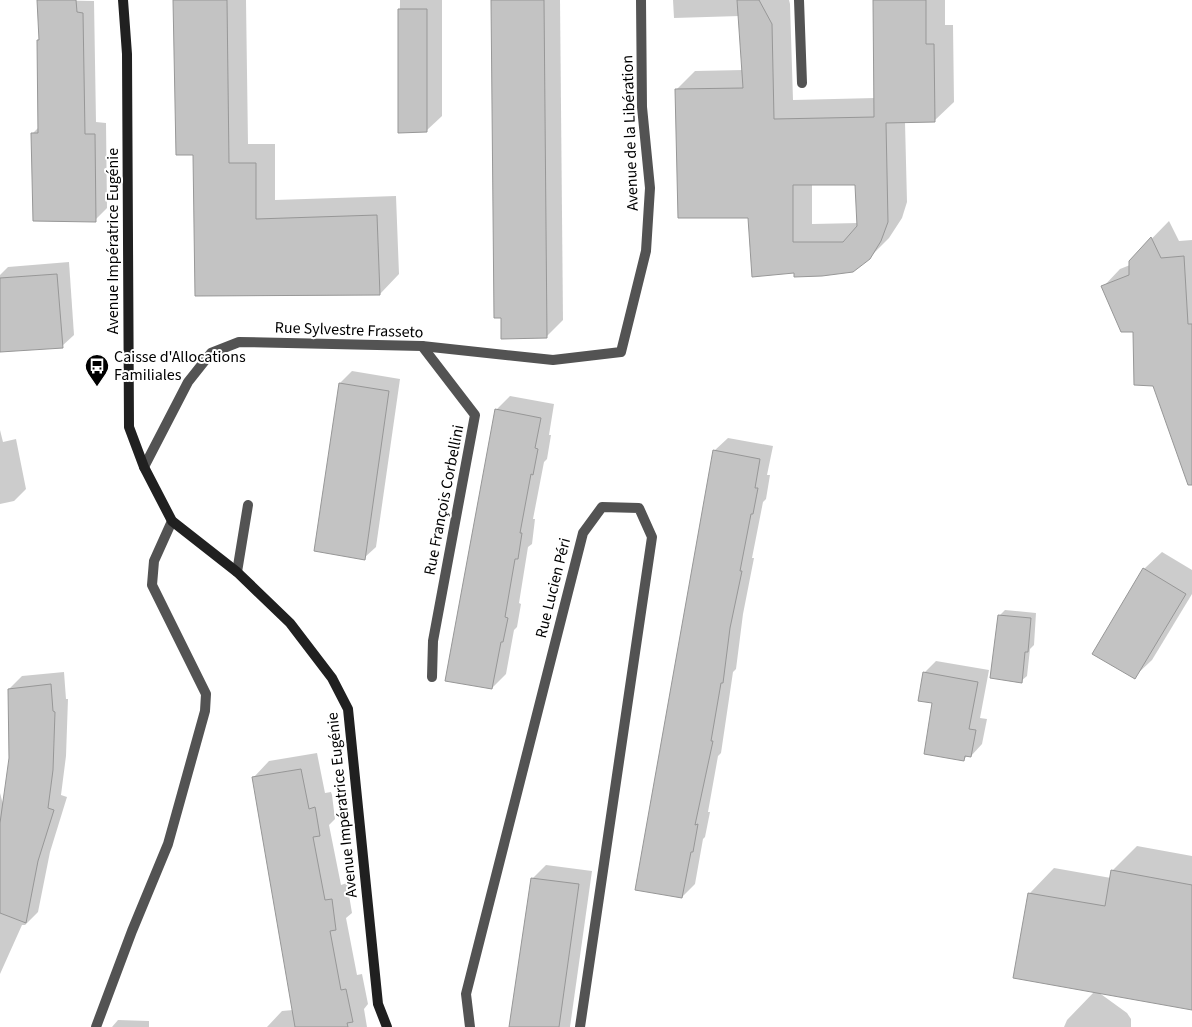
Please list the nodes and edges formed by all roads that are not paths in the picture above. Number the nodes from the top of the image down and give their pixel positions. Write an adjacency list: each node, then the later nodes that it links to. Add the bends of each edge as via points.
1 (123, 0): 7 (main road, Avenue Impératrice Eugénie, via 127,54 129,427)
2 (641, 0): 6 (street, Avenue de la Libération, via 642,107 650,188 646,251)
3 (799, 0): 4 (street)
4 (802, 83)
5 (422, 346): 6 (street, Rue Sylvestre Frasseto, via 553,360); 7 (street, Rue Sylvestre Frasseto, via 238,342 211,353 188,382); 11 (street, Rue François Corbellini, via 475,415 433,641)
6 (621, 352)
7 (144, 467): 9 (main road, Avenue Impératrice Eugénie)
8 (248, 505): 10 (street)
9 (172, 521): 10 (main road, Avenue Impératrice Eugénie); 12 (street, via 154,560 152,585 206,694 205,711 168,844)
10 (237, 572): 13 (main road, Avenue Impératrice Eugénie, via 290,623 332,678 348,709 378,1004)
11 (432, 677)
12 (96, 1027)
13 (386, 1027)
14 (470, 1027): 15 (street, Rue Lucien Péri, via 466,994 583,533 602,507 639,508 652,537)
15 (580, 1027)

